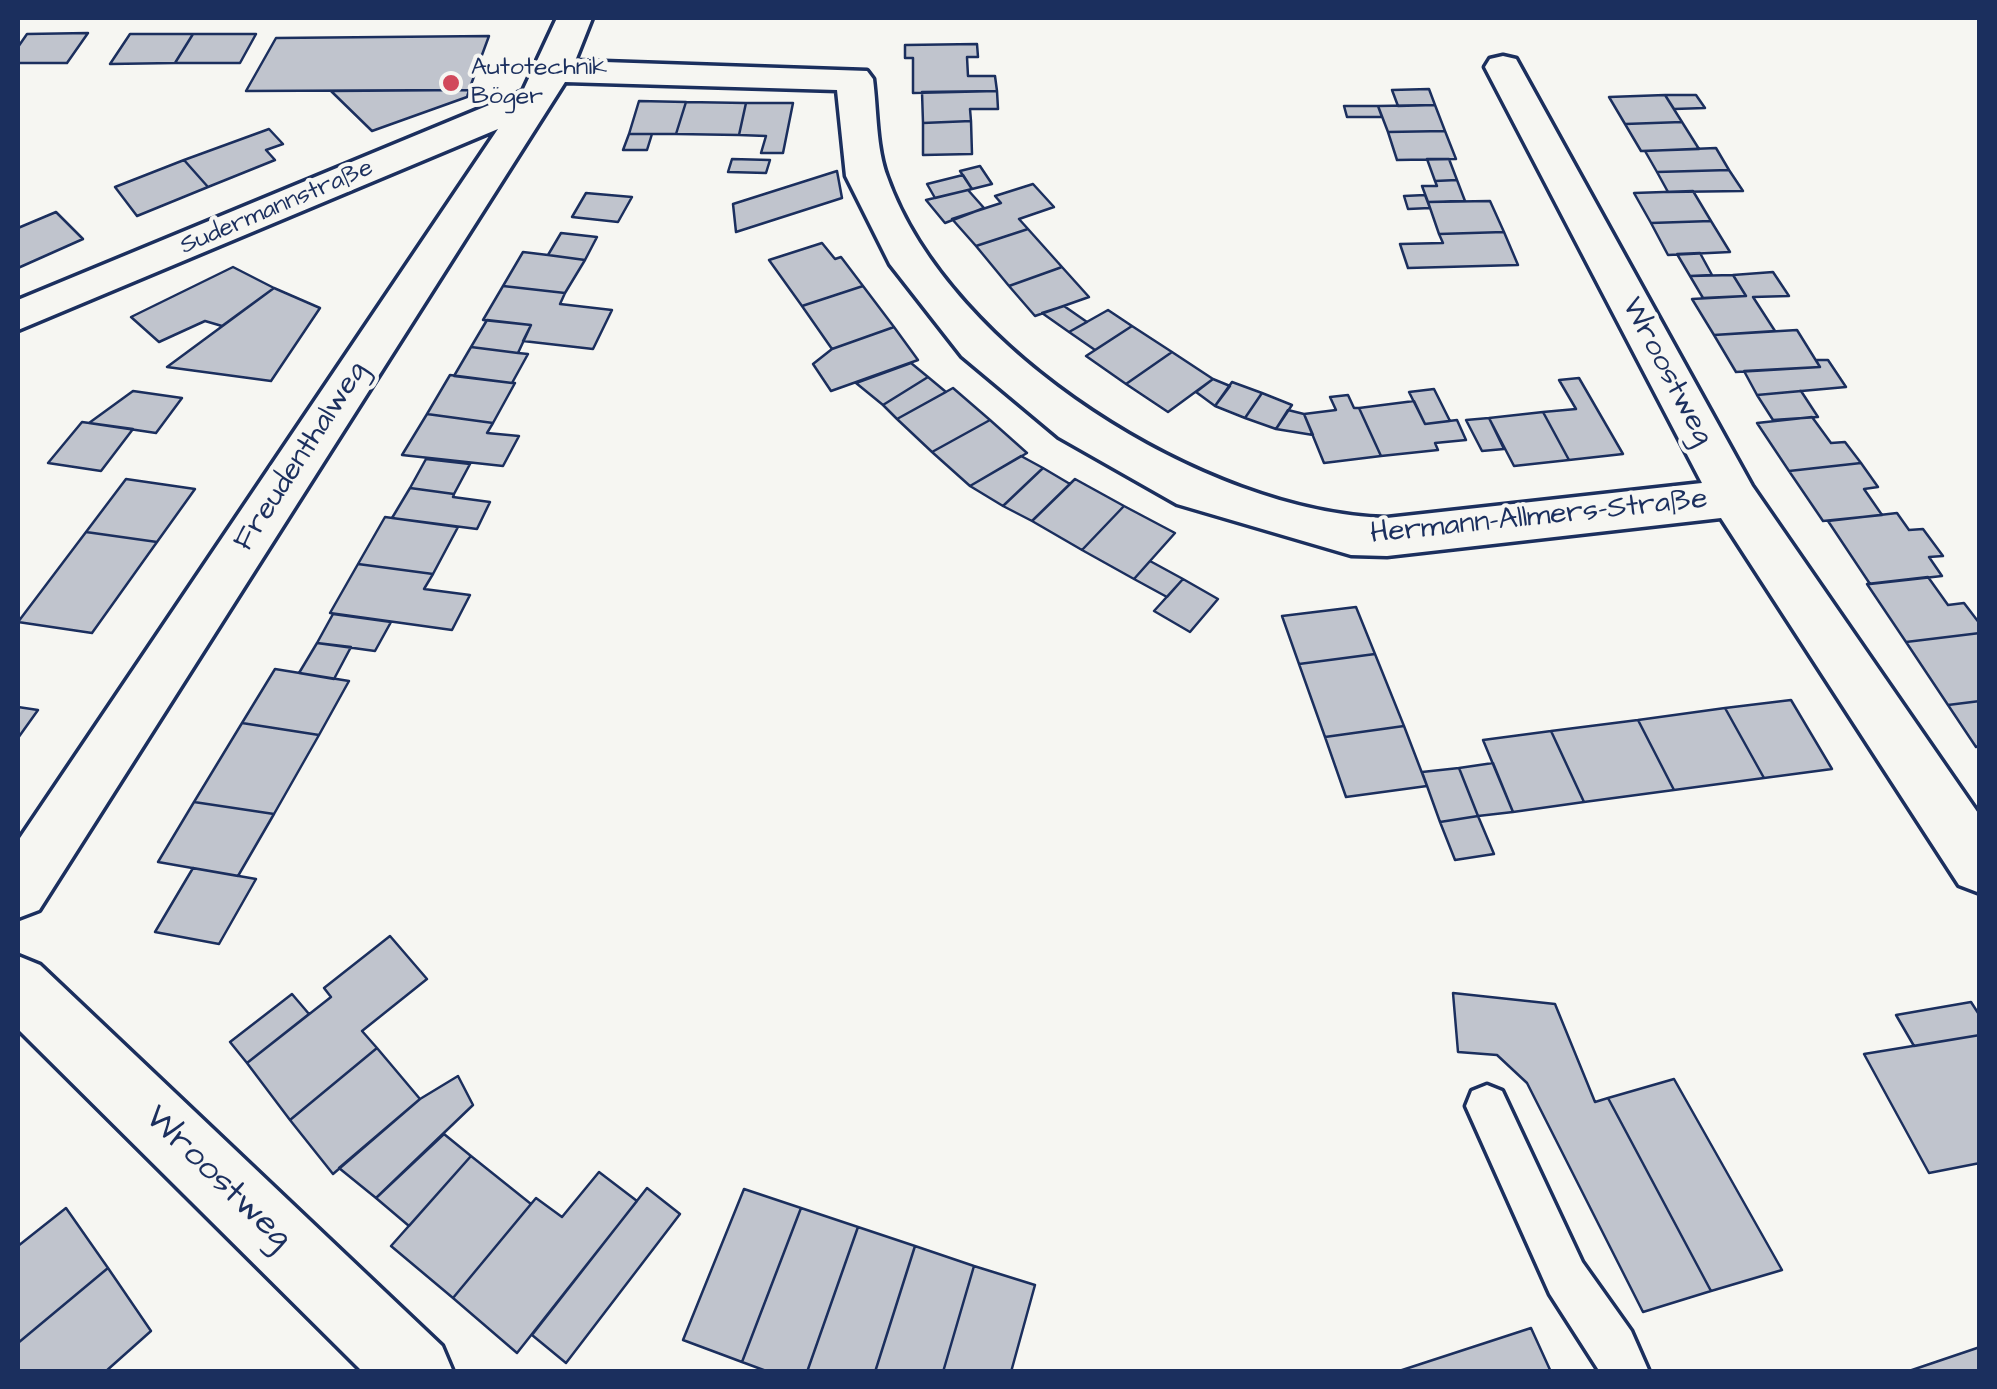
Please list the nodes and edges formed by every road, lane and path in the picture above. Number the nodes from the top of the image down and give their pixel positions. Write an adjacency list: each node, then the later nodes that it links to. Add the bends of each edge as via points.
1 (574, 18): 3 (street, Freudenthalweg)
2 (1503, 67): 5 (street, Wroostweg)
3 (545, 85): 4 (street, Sudermannstraße); 5 (street, Hermann-Allmers-Straße, via 854,79 866,176 911,264 978,345 1076,425 1194,491 1351,536 1387,537); 7 (street, Freudenthalweg)
4 (18, 316)
5 (1734, 498): 6 (street, Wroostweg)
6 (1980, 866)
7 (18, 890)
8 (18, 986): 10 (street, Wroostweg)
9 (1487, 1106): 11 (lane, via 1566,1278)
10 (416, 1372)
11 (1625, 1372)

